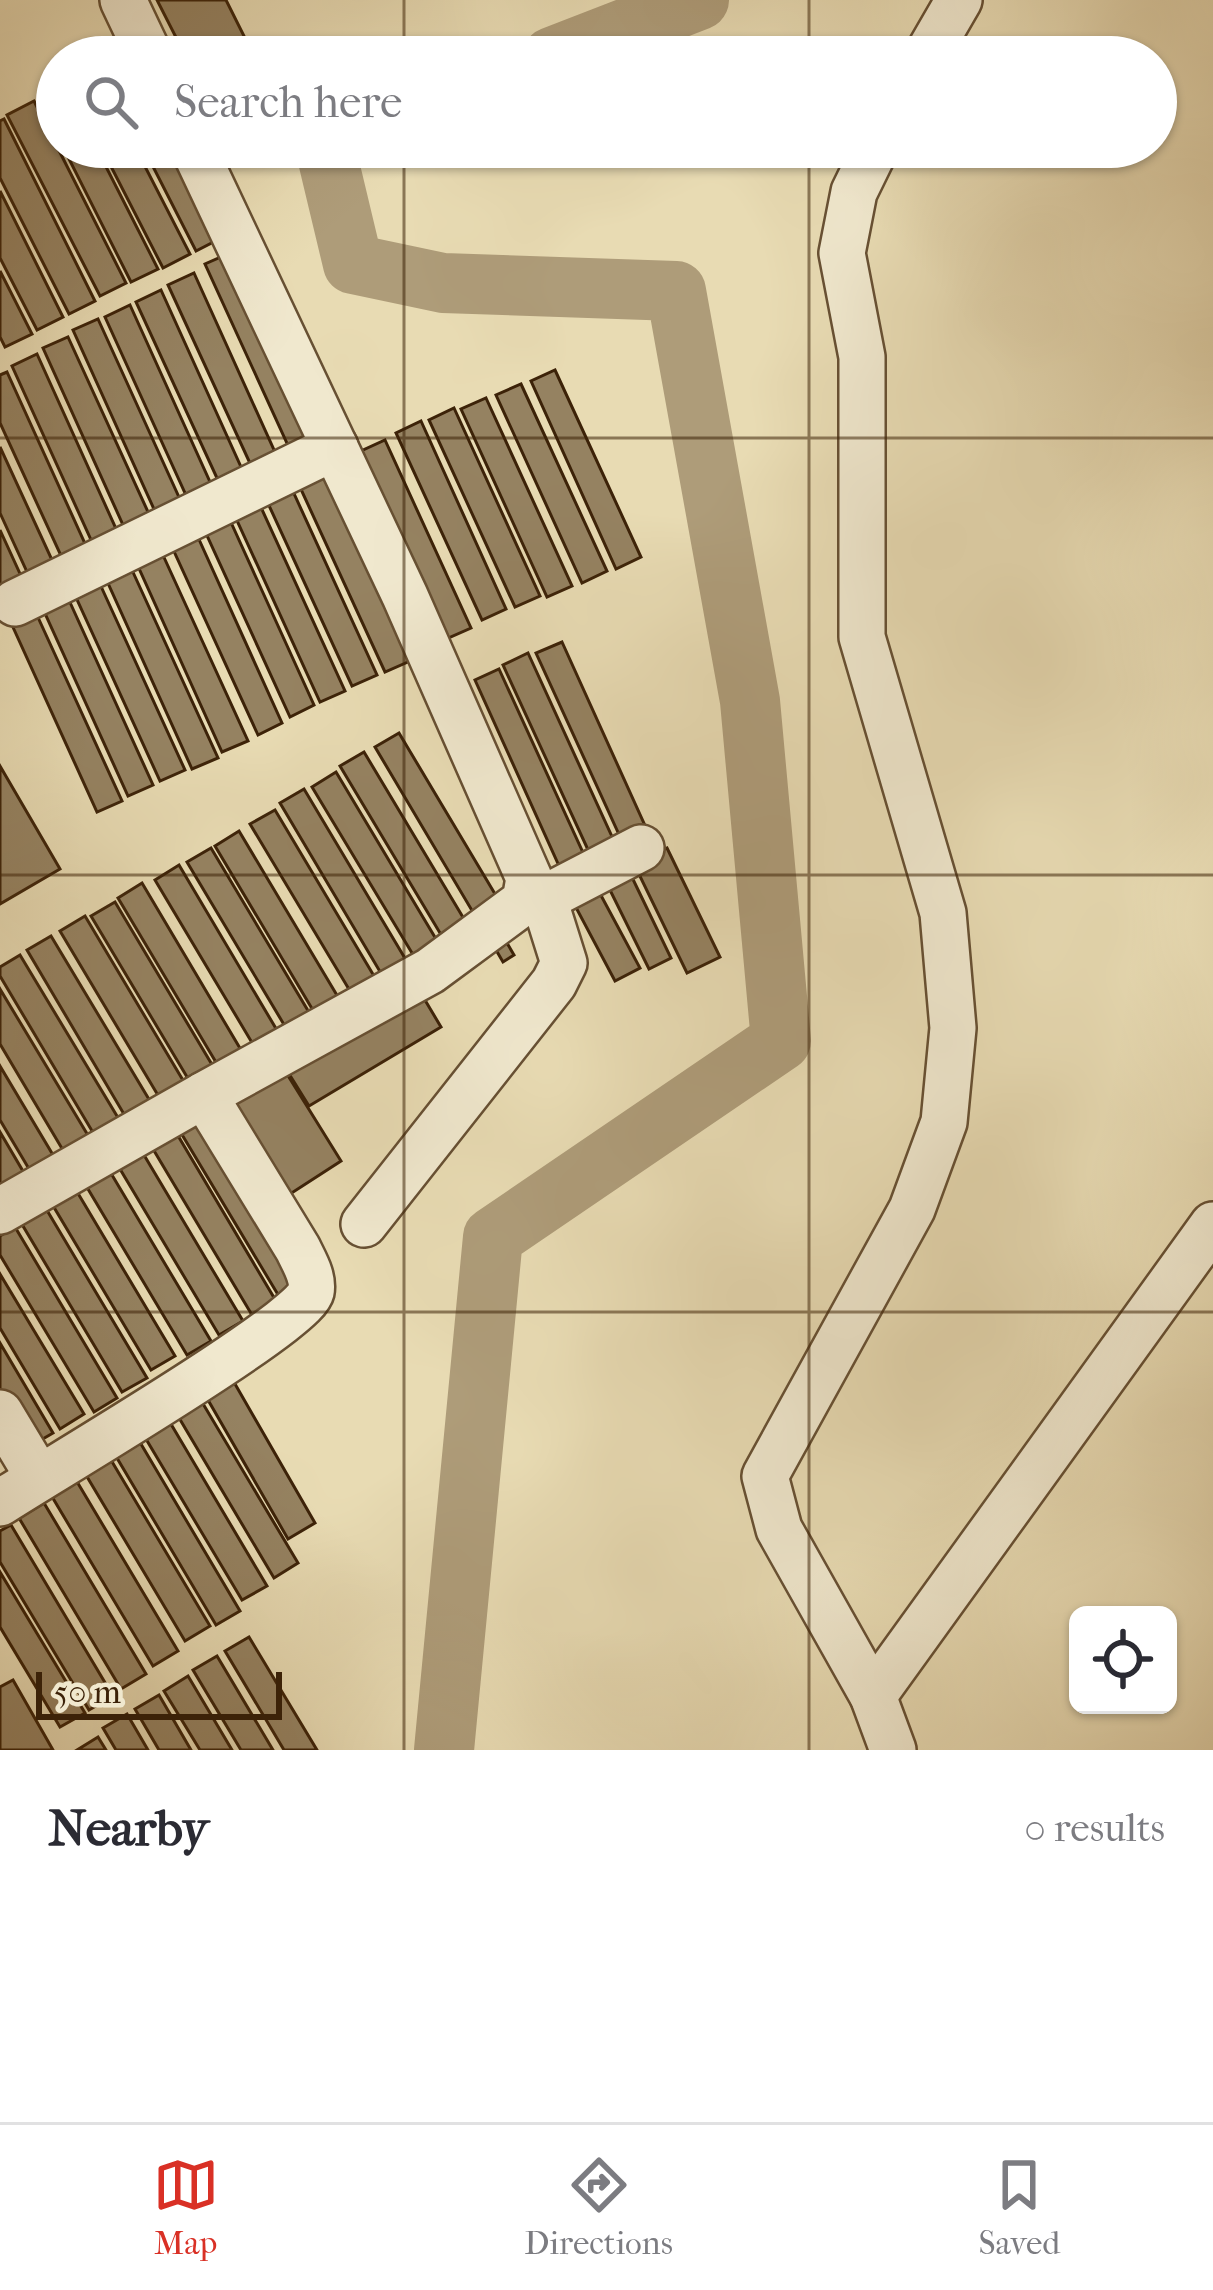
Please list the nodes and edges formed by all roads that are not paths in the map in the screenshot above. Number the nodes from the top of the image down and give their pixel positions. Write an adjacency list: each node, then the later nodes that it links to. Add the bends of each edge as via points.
1 (122, 0): 3 (street)
2 (958, 0): 4 (street)
3 (140, 36)
4 (938, 36)
5 (203, 168): 7 (street)
6 (866, 168): 18 (street, via 842,253 862,356 862,638 943,914 953,1028 944,1122 912,1209 765,1475 779,1528)
7 (334, 447): 8 (street); 10 (street)
8 (15, 603)
9 (641, 848): 10 (street)
10 (534, 896): 11 (street, via 430,970); 13 (street, via 565,963)
11 (204, 1095): 12 (street); 16 (street, via 298,1249 310,1292 303,1307 256,1343)
12 (0, 1211)
13 (364, 1224)
14 (1213, 1225): 18 (street)
15 (0, 1413): 16 (street)
16 (39, 1478): 17 (street)
17 (0, 1503)
18 (873, 1696): 19 (street)
19 (893, 1750)

